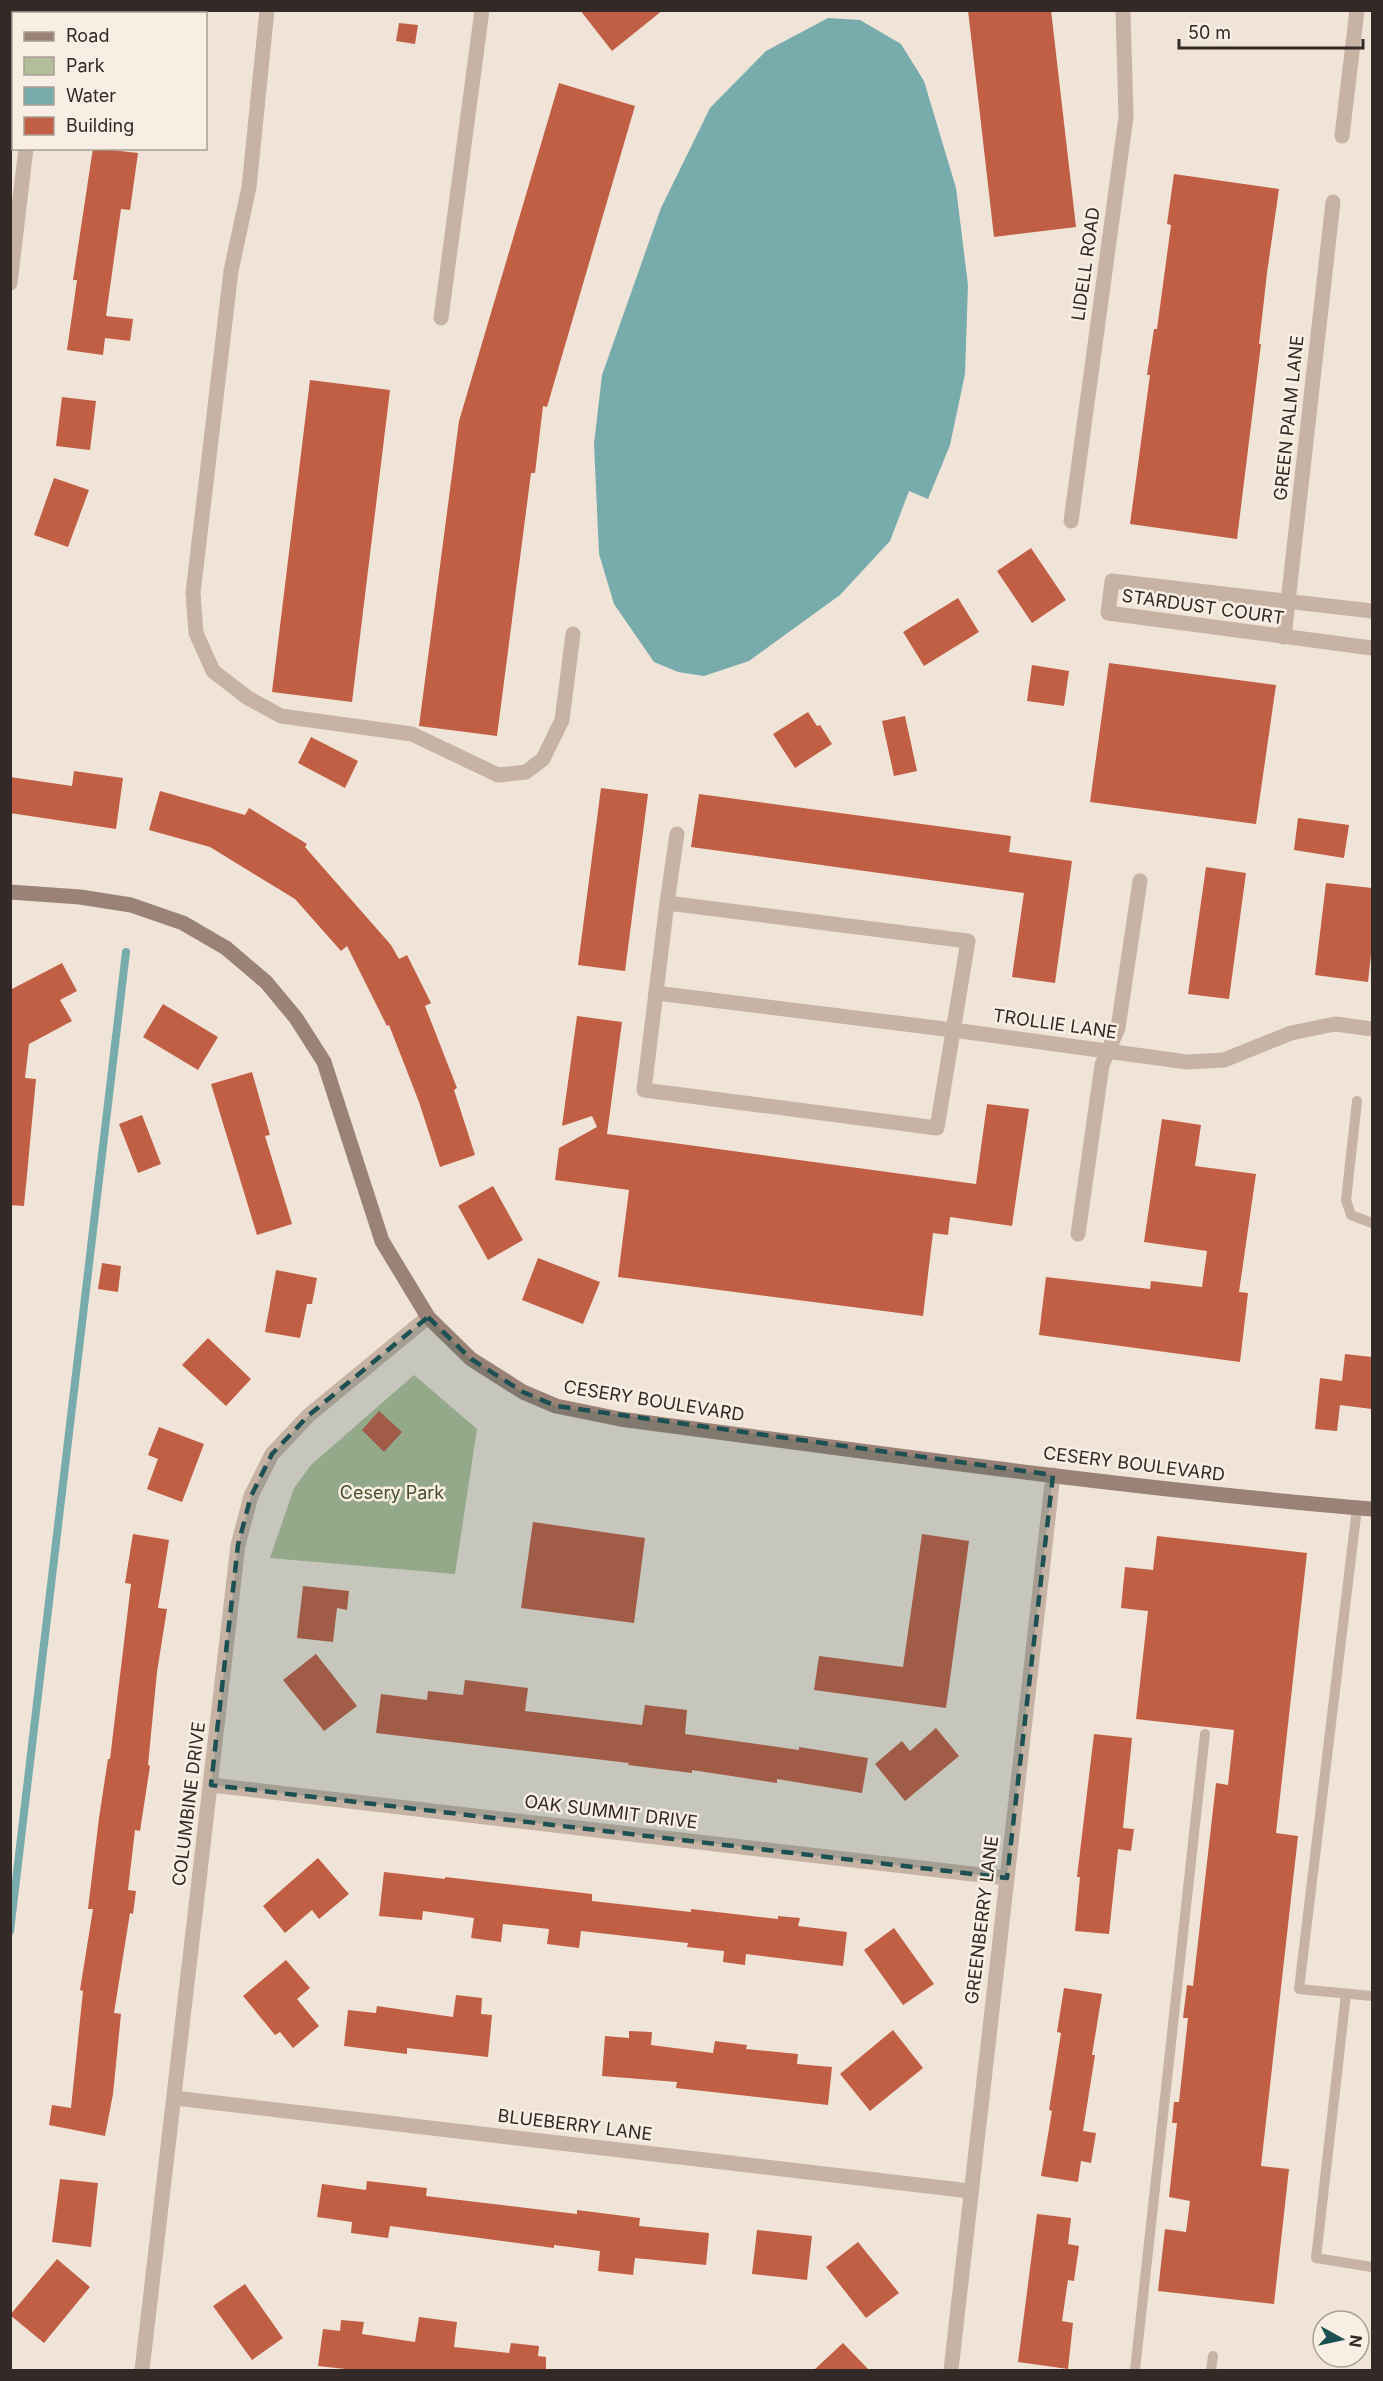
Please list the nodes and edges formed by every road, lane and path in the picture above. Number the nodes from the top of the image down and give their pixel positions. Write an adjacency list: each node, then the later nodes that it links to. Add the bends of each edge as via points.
1 (267, 10): 14 (street, via 249,187 231,271 193,593 196,633 213,671 280,716 412,734 498,775 526,772 543,759 562,720)
2 (482, 10): 10 (street)
3 (1123, 10): 11 (street, LIDELL ROAD, via 1126,117)
4 (1357, 10): 5 (street)
5 (1342, 135)
6 (25, 150): 7 (street)
7 (17, 166): 9 (street)
8 (1333, 202): 12 (street, GREEN PALM LANE)
9 (10, 282)
10 (441, 318)
11 (1071, 521)
12 (1288, 600): 13 (street, STARDUST COURT); 15 (street, GREEN PALM LANE); 15 (street, STARDUST COURT, via 1112,581 1108,613)
13 (1372, 611)
14 (573, 634)
15 (1284, 637): 16 (street, STARDUST COURT)
16 (1372, 648)
17 (677, 834): 20 (street)
18 (1140, 881): 24 (street, via 1118,1028)
19 (10, 891): 28 (main road, CESERY BOULEVARD, via 131,905 183,923 226,948 266,982 296,1018 324,1062 382,1241)
20 (668, 903): 21 (street); 23 (street, via 968,941)
21 (656, 993): 23 (street, TROLLIE LANE); 23 (street, via 644,1090 937,1128)
22 (1372, 1029): 24 (street, TROLLIE LANE, via 1335,1024 1292,1034 1224,1060 1187,1062)
23 (953, 1030): 24 (street, TROLLIE LANE)
24 (1110, 1051): 27 (street, via 1102,1065)
25 (1357, 1101): 26 (lane, via 1346,1200 1351,1215)
26 (1372, 1222)
27 (1078, 1234)
28 (428, 1317): 29 (main road, CESERY BOULEVARD, via 471,1359 523,1392 556,1406 620,1419); 33 (street, COLUMBINE DRIVE, via 309,1415 272,1454 251,1496 238,1545)
29 (1053, 1475): 30 (main road, CESERY BOULEVARD); 34 (street, GREENBERRY LANE)
30 (1357, 1508): 31 (main road, CESERY BOULEVARD); 35 (lane, via 1299,1989)
31 (1372, 1509)
32 (1205, 1734): 43 (lane)
33 (211, 1785): 34 (street, OAK SUMMIT DRIVE); 37 (street, COLUMBINE DRIVE)
34 (1007, 1878): 38 (street, GREENBERRY LANE)
35 (1346, 1994): 36 (lane); 39 (lane, via 1316,2258)
36 (1372, 1996)
37 (175, 2098): 38 (street, BLUEBERRY LANE); 41 (street, COLUMBINE DRIVE)
38 (970, 2191): 42 (street, GREENBERRY LANE)
39 (1372, 2267)
40 (1213, 2356): 44 (lane)
41 (142, 2370)
42 (951, 2370)
43 (1135, 2370)
44 (1211, 2370)

